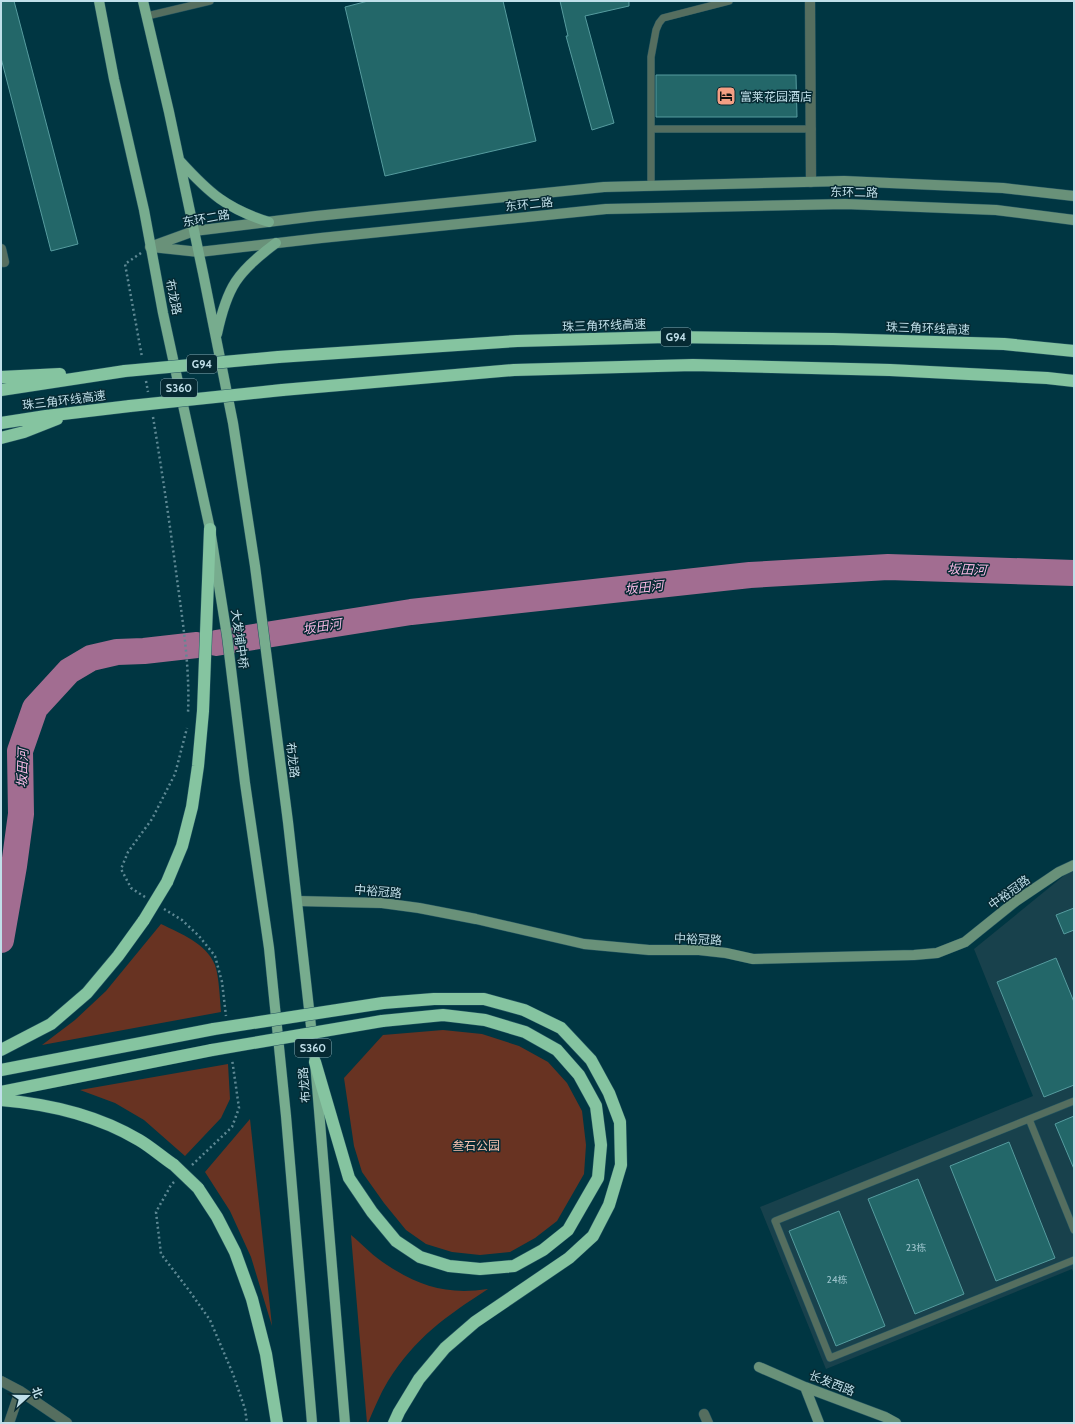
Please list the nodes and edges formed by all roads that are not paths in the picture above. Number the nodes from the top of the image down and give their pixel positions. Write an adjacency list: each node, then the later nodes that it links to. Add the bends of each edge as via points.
1 (99, 1): 17 (main road, 布龙路 / S360)
2 (143, 1): 6 (main road, S360)
3 (210, 1): 6 (lane)
4 (729, 1): 7 (lane, via 663,18 659,23 651,57)
5 (810, 1): 8 (street)
6 (147, 16): 9 (main road, S360)
7 (651, 129): 8 (lane); 11 (lane)
8 (812, 129): 10 (street)
9 (179, 160): 14 (main road, via 208,190 226,204 247,215); 15 (main road, S360)
10 (811, 182): 11 (main road, 东环二路); 12 (main road, 东环二路, via 844,181 1003,188)
11 (651, 187): 14 (main road, 东环二路, via 604,187)
12 (1074, 196)
13 (1074, 220): 16 (main road, 东环二路, via 996,210 846,204 606,209)
14 (269, 222): 15 (main road, 东环二路)
15 (194, 231): 17 (main road, 东环二路); 19 (main road, S360)
16 (276, 243): 19 (main road, 东环二路); 21 (main road, via 254,259 239,276 228,295)
17 (150, 246): 19 (main road, 东环二路); 30 (main road, 布龙路 / S360)
18 (1, 249): 20 (street)
19 (199, 252): 21 (main road, S360)
20 (4, 262)
21 (216, 338): 32 (main road, 大发埔中桥 / S360, via 233,423)
22 (1074, 351): 23 (highway, 珠三角环线高速 / G94, bridge, via 1004,344 667,337 517,341 278,357)
23 (125, 371): 24 (highway); 26 (highway, 珠三角环线高速 / G94)
24 (1, 377)
25 (1074, 381): 27 (highway, 珠三角环线高速, bridge, via 890,370 693,365 514,370 282,390)
26 (1, 390)
27 (75, 412): 28 (highway, 珠三角环线高速); 29 (highway)
28 (1, 423)
29 (1, 438)
30 (210, 529): 31 (main road, 布龙路 / S360); 36 (highway, bridge, via 203,711 192,807 182,846 166,882 144,920 87,993 51,1024)
31 (221, 599): 33 (main road, 大发埔中桥 / S360)
32 (269, 674): 35 (main road, 布龙路 / S360)
33 (233, 683): 52 (main road, 布龙路 / S360, via 269,948)
34 (1074, 865): 35 (main road, 中裕冠路, via 1016,901 964,942 937,953 914,955 753,959 699,950 620,948 584,944 419,908 382,903)
35 (297, 901): 37 (main road, 布龙路 / S360)
36 (1, 1050)
37 (315, 1062): 39 (highway, bridge, via 349,1178 396,1241 420,1257 449,1266 480,1269 514,1266 543,1250 568,1230 598,1178 601,1145 596,1106 579,1074 557,1050 525,1032 485,1020 443,1015 382,1021 212,1050); 53 (main road, 布龙路 / S360)
38 (1, 1070): 54 (highway, bridge, via 214,1029 383,1003 434,999 484,1000 524,1010 561,1028 591,1060 620,1122 621,1165 609,1205 593,1236 569,1258 475,1322 445,1348 419,1379)
39 (1, 1092)
40 (1, 1100): 51 (highway, bridge, via 70,1111 104,1123 139,1140 174,1165 198,1188 217,1216 235,1252 252,1299 266,1354)
41 (1074, 1101): 42 (lane)
42 (1029, 1119): 43 (lane); 44 (lane, via 775,1221 830,1358)
43 (1074, 1230)
44 (1074, 1260)
45 (759, 1367): 47 (main road, 长发西路)
46 (1, 1381): 48 (street)
47 (804, 1387): 55 (main road); 56 (main road, 长发西路)
48 (20, 1391): 49 (street); 50 (street)
49 (9, 1423)
50 (67, 1423)
51 (277, 1423)
52 (312, 1423)
53 (345, 1423)
54 (394, 1423)
55 (819, 1423)
56 (896, 1423)

